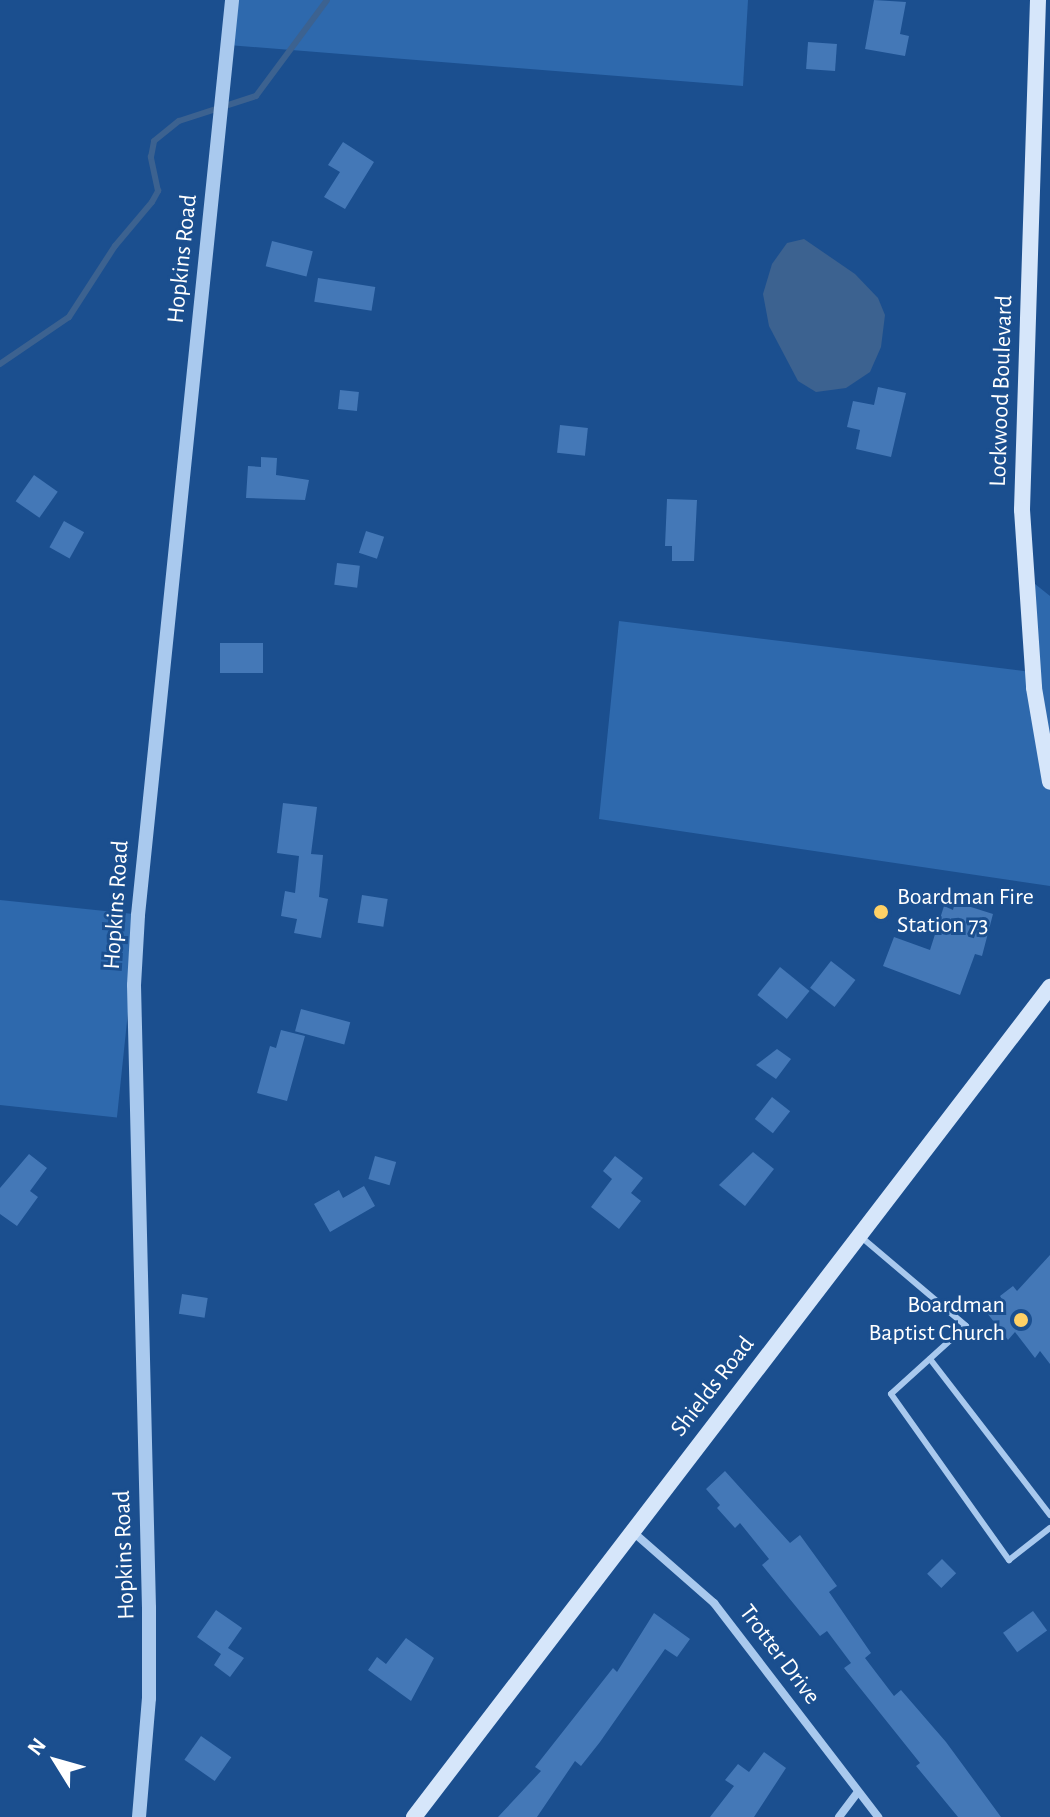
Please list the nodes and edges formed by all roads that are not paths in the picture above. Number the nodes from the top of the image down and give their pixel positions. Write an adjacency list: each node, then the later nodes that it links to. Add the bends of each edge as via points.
1 (232, 0): 11 (street, Hopkins Road, via 140,871 134,985 149,1608 149,1698)
2 (1038, 0): 3 (main road, Lockwood Boulevard, via 1022,510 1028,631)
3 (1050, 782)
4 (1050, 987): 5 (main road, Shields Road)
5 (860, 1236): 6 (lane, via 966,1326); 9 (main road, Shields Road)
6 (930, 1359): 7 (lane); 8 (lane, via 891,1394 900,1407 1009,1560)
7 (1050, 1515)
8 (1050, 1528)
9 (633, 1531): 10 (street, Trotter Drive, via 714,1603); 12 (main road, Shields Road)
10 (858, 1792): 13 (street); 14 (street, Trotter Drive)
11 (139, 1817)
12 (414, 1817)
13 (839, 1817)
14 (878, 1817)

